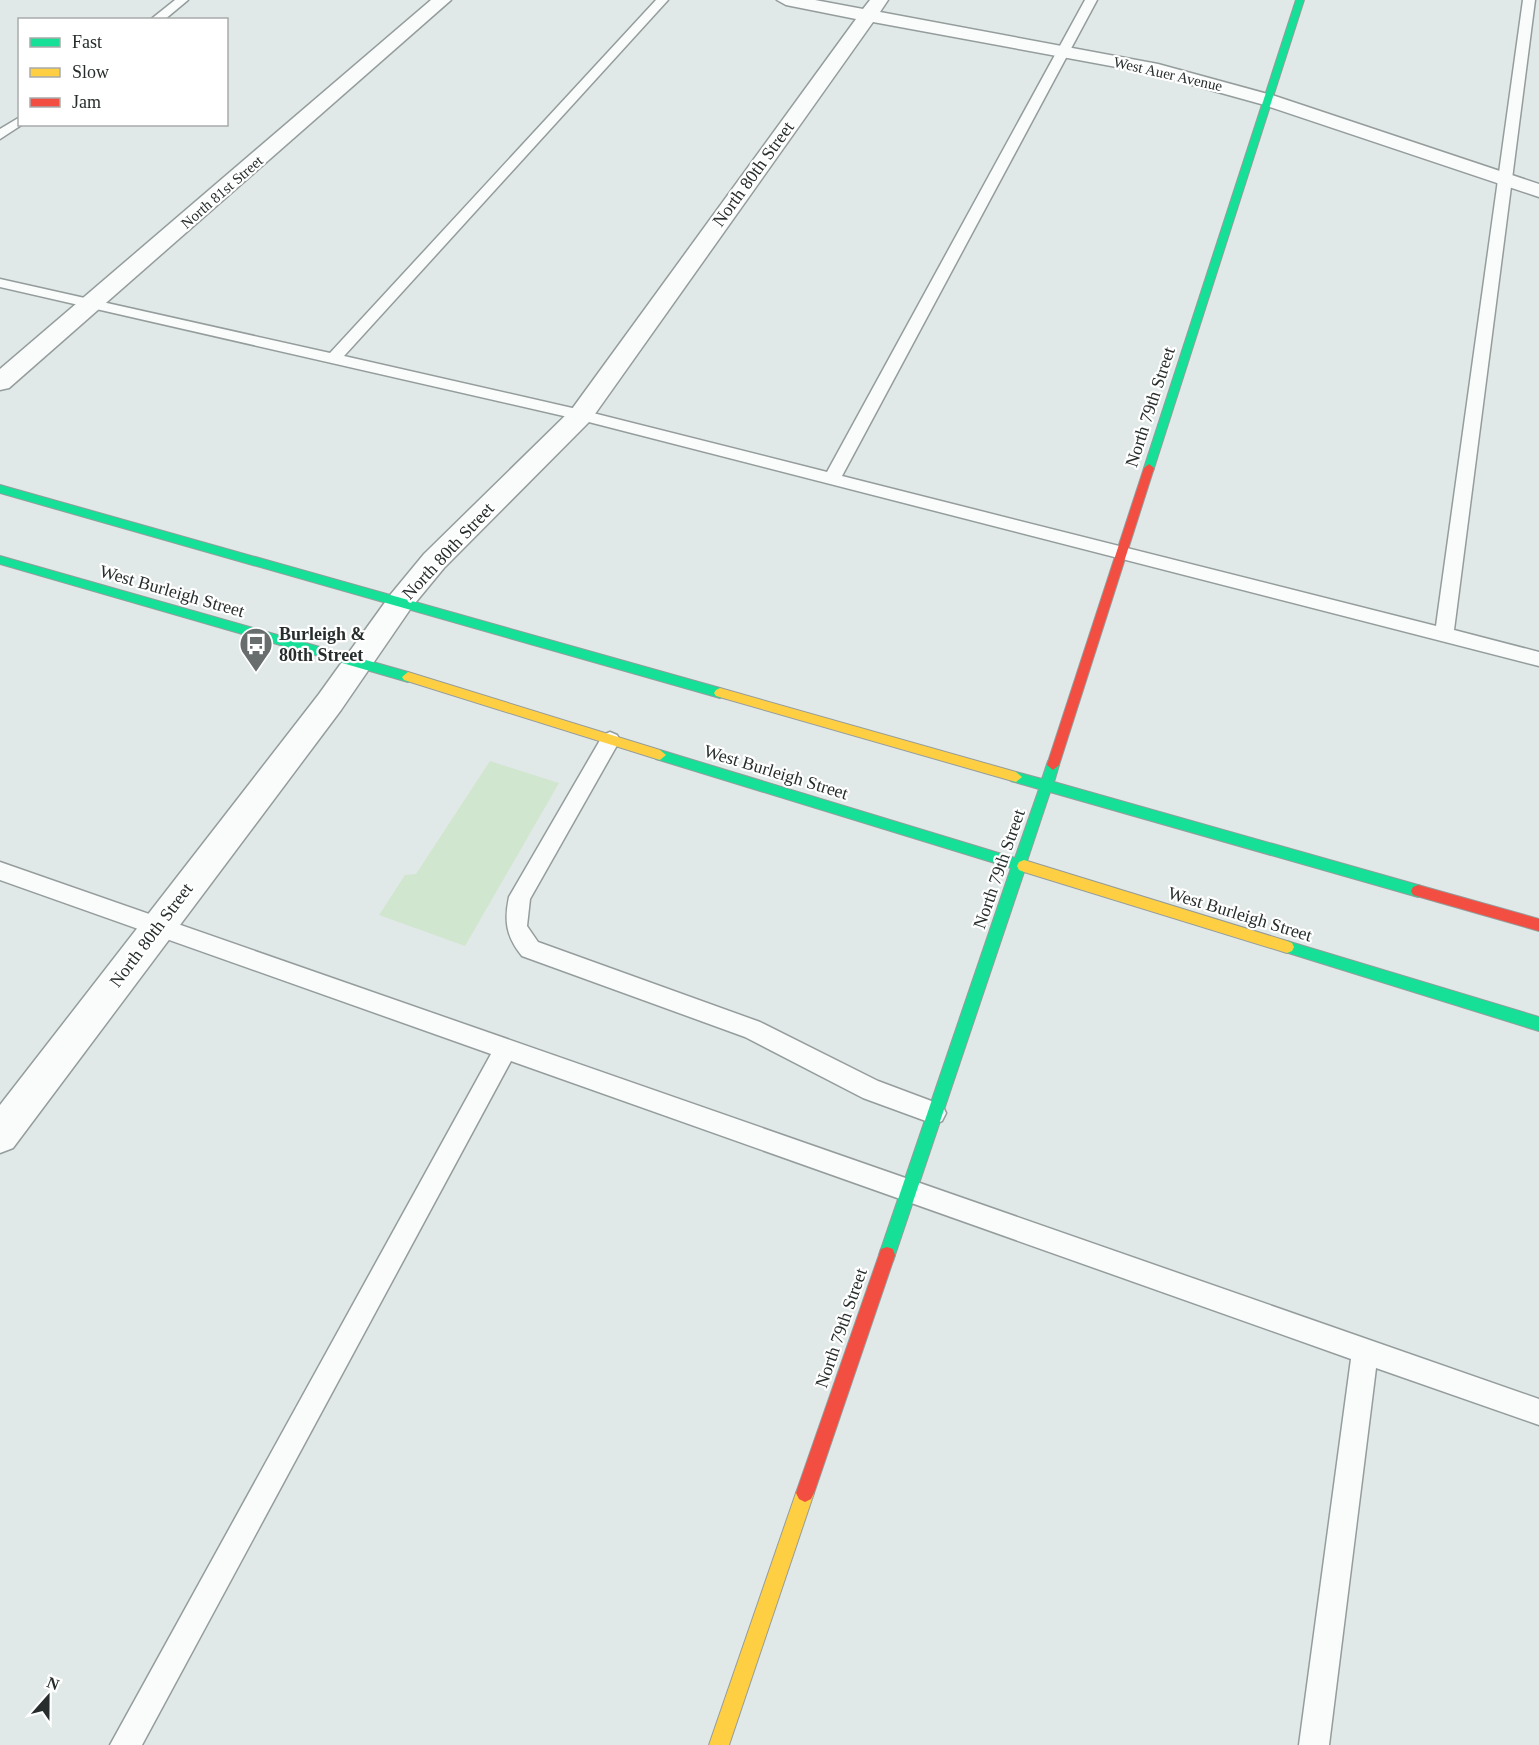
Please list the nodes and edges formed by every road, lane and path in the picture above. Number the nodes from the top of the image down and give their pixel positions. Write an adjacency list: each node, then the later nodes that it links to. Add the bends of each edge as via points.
1 (182, 0): 9 (lane)
2 (442, 0): 17 (street, North 81st Street)
3 (662, 0): 18 (lane)
4 (786, 0): 8 (street, West Auer Avenue)
5 (1091, 0): 10 (lane)
6 (1300, 0): 11 (main road, North 79th Street)
7 (1529, 0): 14 (lane)
8 (873, 7): 10 (street, West Auer Avenue); 20 (street, North 80th Street)
9 (159, 18)
10 (1063, 51): 11 (street, West Auer Avenue, via 1151,68); 21 (lane)
11 (1268, 100): 14 (street, West Auer Avenue); 23 (main road, North 79th Street)
12 (18, 122): 13 (lane)
13 (0, 135)
14 (1506, 180): 15 (street, West Auer Avenue); 26 (lane)
15 (1539, 191)
16 (0, 283): 17 (lane)
17 (92, 305): 18 (lane); 19 (street, North 81st Street)
18 (333, 359): 20 (lane)
19 (0, 382)
20 (581, 414): 21 (lane); 25 (street, North 80th Street, via 434,561)
21 (832, 479): 23 (lane)
22 (0, 489): 25 (main road)
23 (1122, 554): 26 (lane); 30 (main road, North 79th Street)
24 (0, 560): 28 (main road, West Burleigh Street)
25 (401, 601): 28 (street, North 80th Street); 30 (main road)
26 (1444, 635): 27 (lane)
27 (1539, 660)
28 (358, 663): 29 (main road, West Burleigh Street); 34 (street, North 80th Street)
29 (610, 740): 31 (main road, West Burleigh Street); 37 (lane, via 520,897 515,916 517,934 530,949 752,1029 871,1089)
30 (1046, 786): 31 (main road, North 79th Street); 33 (main road)
31 (1020, 866): 35 (main road, West Burleigh Street); 37 (main road, North 79th Street)
32 (0, 871): 34 (lane)
33 (1539, 925)
34 (157, 927): 36 (lane); 38 (street, North 80th Street)
35 (1539, 1023)
36 (506, 1048): 39 (lane); 42 (lane)
37 (934, 1113): 39 (main road, North 79th Street)
38 (0, 1134)
39 (907, 1188): 40 (lane); 43 (main road, North 79th Street)
40 (1365, 1350): 41 (lane); 44 (lane)
41 (1539, 1412)
42 (125, 1745)
43 (719, 1745)
44 (1314, 1745)

